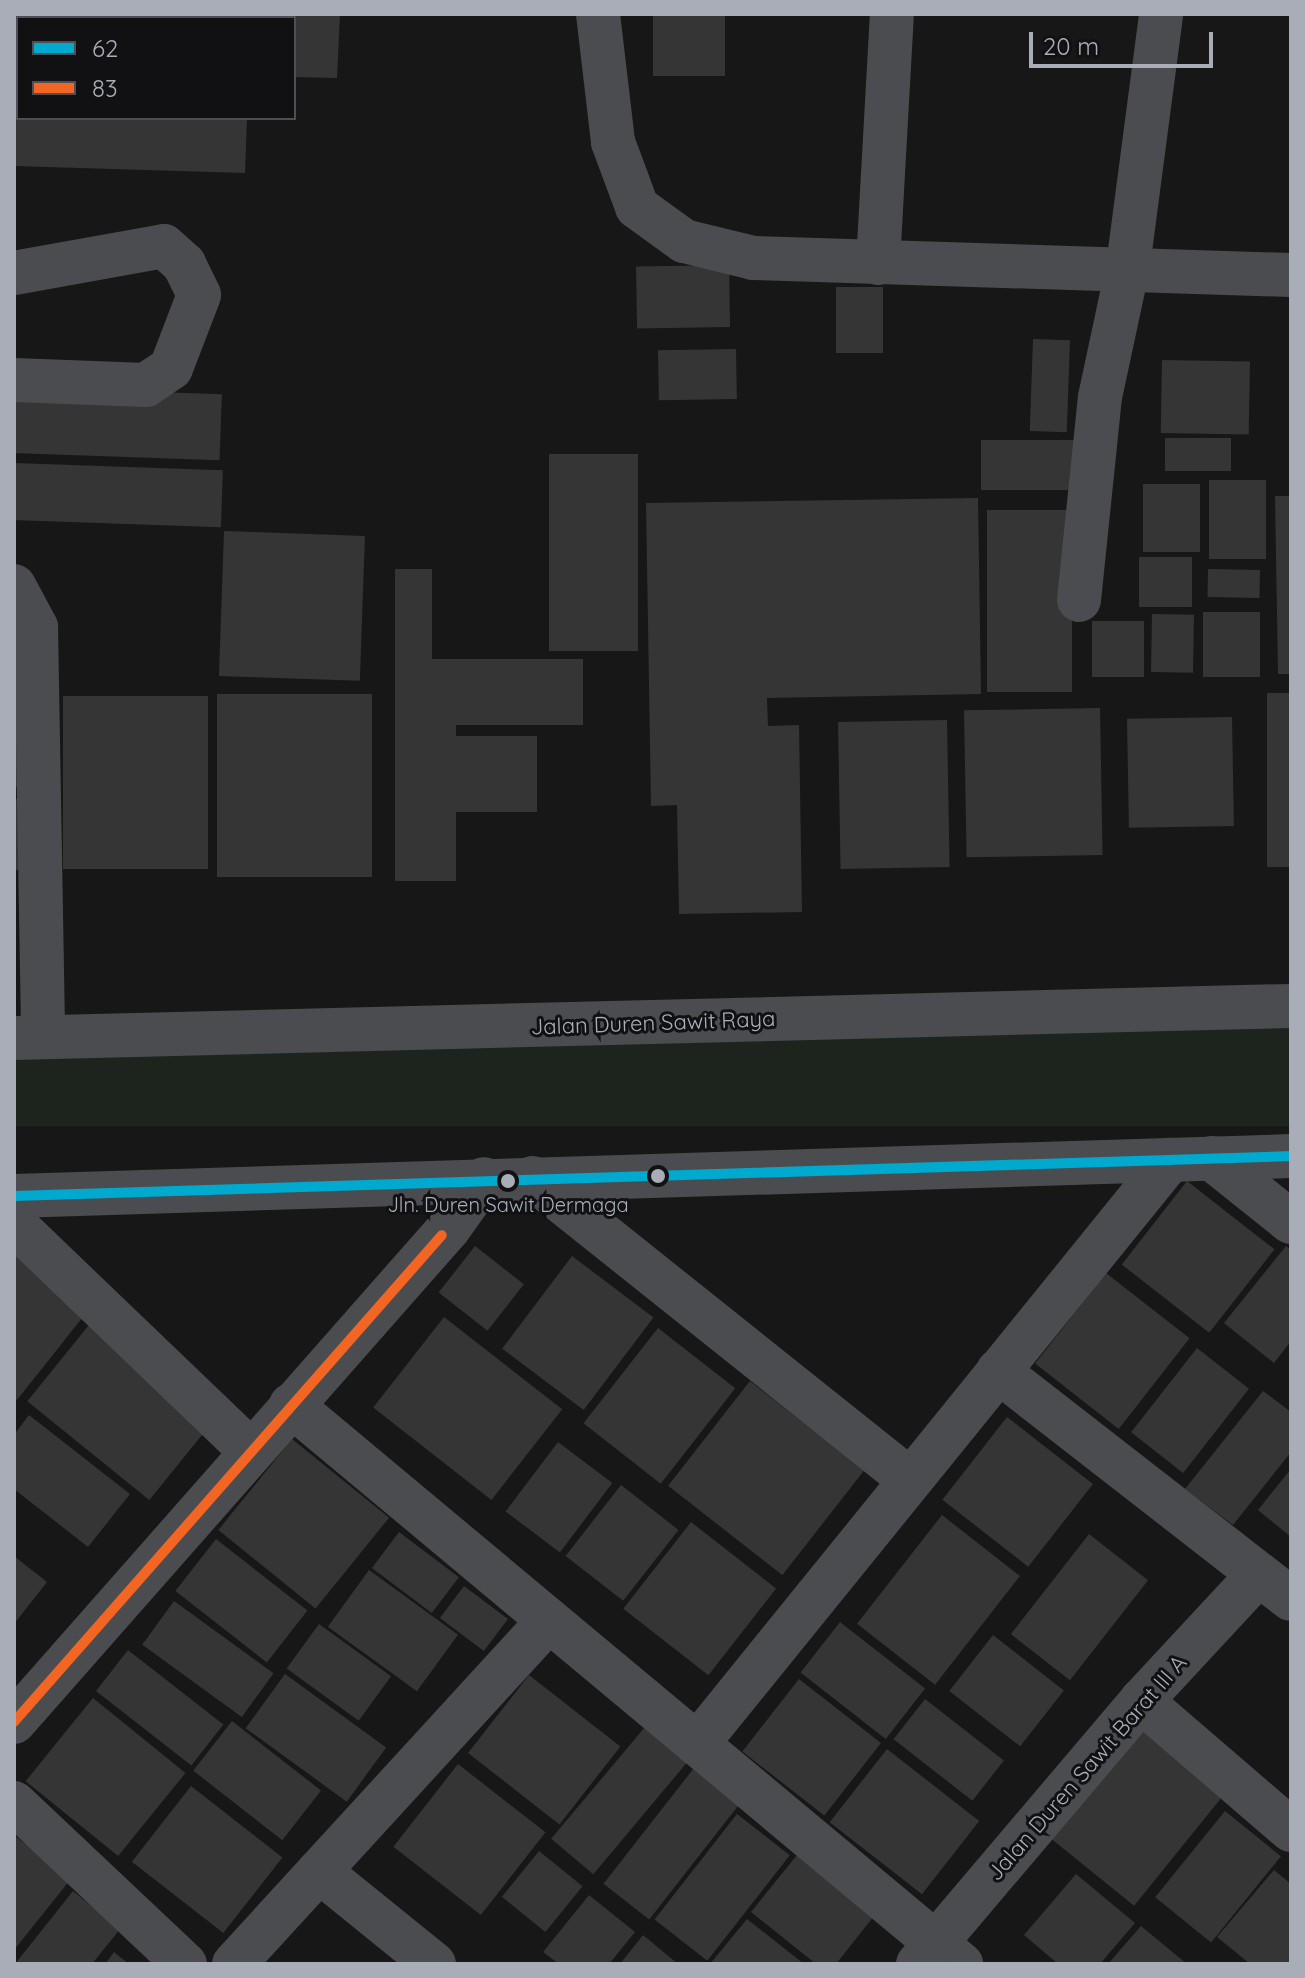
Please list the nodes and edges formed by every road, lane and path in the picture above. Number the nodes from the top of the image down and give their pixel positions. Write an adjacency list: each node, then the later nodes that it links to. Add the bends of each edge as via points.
1 (598, 14): 4 (street, via 613,142 637,207 684,241 740,254)
2 (892, 14): 4 (street)
3 (1161, 14): 5 (street)
4 (878, 263): 5 (street)
5 (1128, 266): 7 (street); 10 (street, via 1100,397)
6 (14, 273): 8 (street, via 164,246 184,264 199,295 171,368 146,385)
7 (1291, 275)
8 (14, 380)
9 (14, 586): 12 (street, via 36,627)
10 (1079, 600)
11 (1291, 1006): 12 (street, Jalan Duren Sawit Raya)
12 (28, 1037)
13 (1291, 1156): 14 (street)
14 (1190, 1159): 15 (street); 18 (street); 20 (street)
15 (532, 1178): 16 (street); 23 (street)
16 (484, 1179): 17 (street); 21 (street, via 449,1228)
17 (14, 1196)
18 (1291, 1222)
19 (14, 1224): 22 (street)
20 (998, 1371): 23 (street); 24 (street)
21 (291, 1405): 22 (street); 25 (street)
22 (251, 1451): 27 (street)
23 (910, 1480): 28 (street)
24 (1275, 1586): 26 (street, Jalan Duren Sawit Barat III A)
25 (549, 1620): 28 (street); 31 (street)
26 (1141, 1701): 30 (street); 32 (street, Jalan Duren Sawit Barat III A)
27 (14, 1722)
28 (697, 1744): 32 (street)
29 (14, 1803): 33 (street)
30 (1290, 1826)
31 (319, 1871): 34 (street); 35 (street)
32 (938, 1957)
33 (185, 1964)
34 (234, 1964)
35 (434, 1964)

